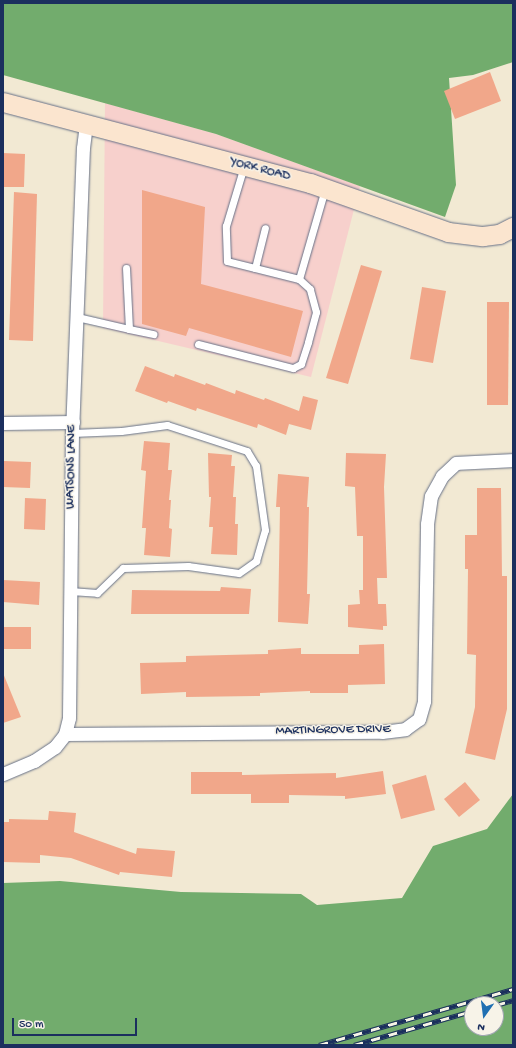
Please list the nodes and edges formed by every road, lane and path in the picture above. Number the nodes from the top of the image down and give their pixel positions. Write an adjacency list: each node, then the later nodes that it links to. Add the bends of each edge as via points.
1 (3, 102): 2 (street, YORK ROAD)
2 (86, 124): 3 (street, YORK ROAD); 10 (street, WATSONS LANE)
3 (244, 165): 4 (street, YORK ROAD); 8 (lane, via 226,226 224,255 226,262)
4 (325, 189): 5 (street, YORK ROAD, via 466,236 499,234); 9 (lane)
5 (513, 227)
6 (265, 228): 8 (lane)
7 (126, 268): 11 (lane)
8 (255, 268): 9 (lane)
9 (299, 279): 13 (lane, via 310,289 316,312 301,364 293,368)
10 (77, 317): 11 (lane); 15 (street, WATSONS LANE)
11 (129, 329): 12 (lane)
12 (153, 334)
13 (198, 344)
14 (3, 423): 15 (street)
15 (73, 428): 17 (street, WATSONS LANE); 17 (lane, via 121,431 167,424 247,451 256,466 265,530 256,561 239,573 188,566 122,568 97,593)
16 (513, 460): 18 (street, MARTINGROVE DRIVE, via 456,463 442,476 431,496 427,524 424,701 419,718 405,729 382,732)
17 (70, 590): 18 (street, WATSONS LANE, via 69,718)
18 (65, 734): 19 (street, WATSONS LANE, via 55,747 34,761)
19 (3, 774)

